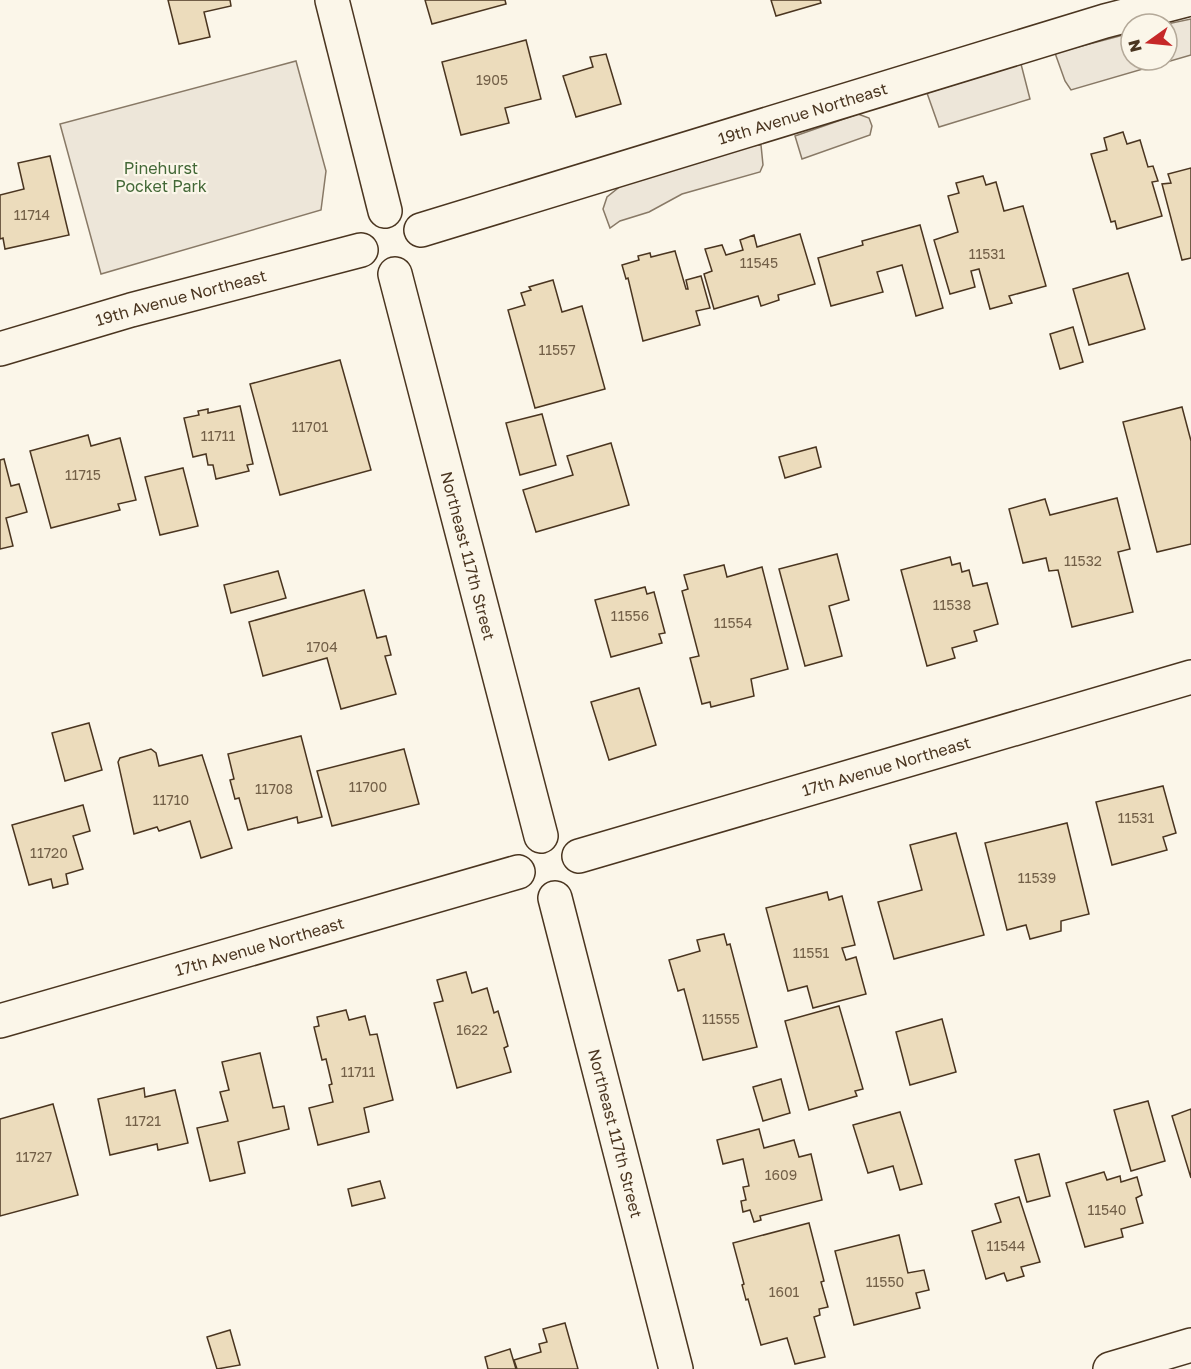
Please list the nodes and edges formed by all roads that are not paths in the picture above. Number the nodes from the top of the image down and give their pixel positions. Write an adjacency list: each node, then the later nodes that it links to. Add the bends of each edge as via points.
1 (332, 0): 3 (street)
2 (1186, 0): 4 (street, 19th Avenue Northeast)
3 (386, 211): 4 (street, via 404,212); 5 (street, via 372,216 365,224 360,234)
4 (421, 230): 6 (street, via 419,258 405,271)
5 (361, 250): 6 (street, via 376,270); 7 (street, 19th Avenue Northeast)
6 (395, 274): 9 (street, Northeast 117th Street)
7 (0, 349)
8 (1191, 677): 10 (street, 17th Avenue Northeast)
9 (541, 836): 10 (street, via 566,840); 11 (street, via 521,852)
10 (579, 856): 12 (street, via 580,876 576,885)
11 (518, 872): 12 (street, via 527,891); 13 (street, 17th Avenue Northeast)
12 (555, 898): 15 (street, Northeast 117th Street)
13 (0, 1021)
14 (1191, 1345): 16 (street)
15 (676, 1369)
16 (1110, 1369)

